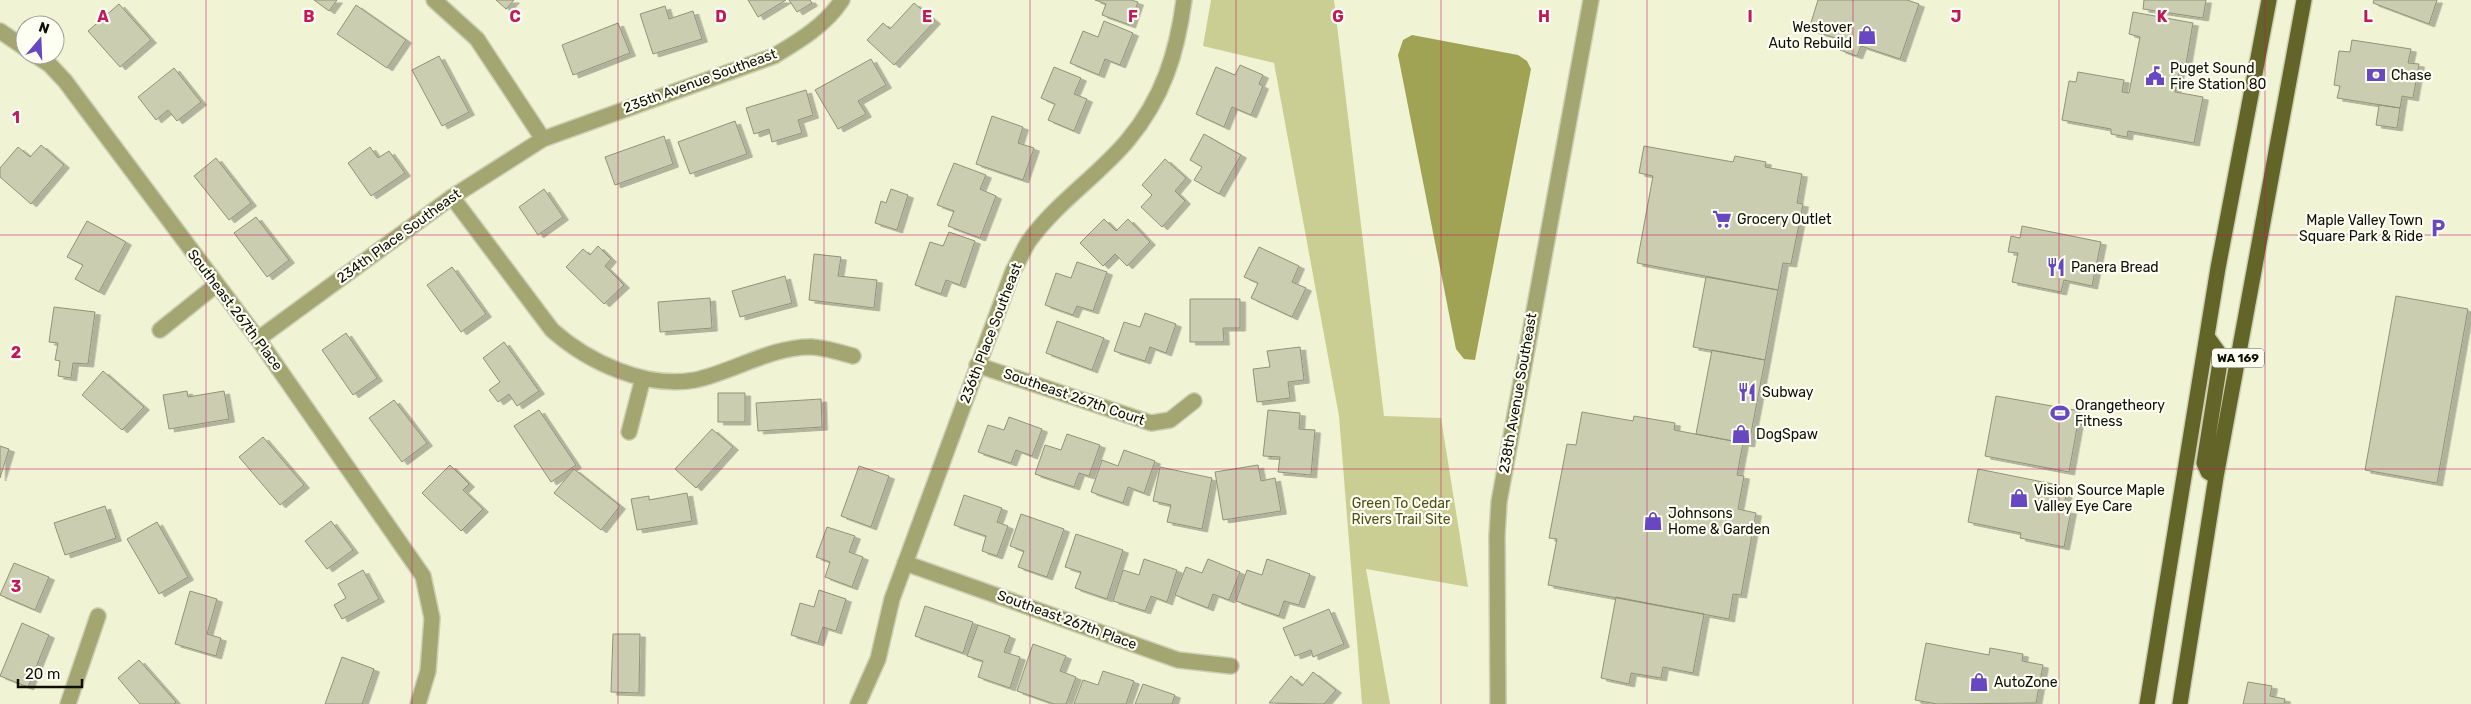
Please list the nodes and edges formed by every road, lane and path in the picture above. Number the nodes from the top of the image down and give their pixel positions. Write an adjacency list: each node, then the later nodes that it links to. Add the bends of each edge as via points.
1 (434, 0): 10 (street, via 477,39)
2 (842, 0): 10 (street, 235th Avenue Southeast, via 834,12 806,37 774,56)
3 (1184, 0): 17 (street, 236th Place Southeast, via 1172,63 1146,115 1127,141 1046,220 1028,242)
4 (1592, 0): 28 (street, 238th Avenue Southeast, via 1499,502)
5 (2269, 0): 14 (main road, WA 169, via 2218,268)
6 (2304, 0): 21 (main road, WA 169)
7 (0, 31): 8 (street)
8 (15, 41)
9 (50, 65): 12 (street, Southeast 267th Place)
10 (543, 138): 11 (street, 234th Place Southeast)
11 (452, 197): 15 (street, 234th Place Southeast); 18 (street, via 552,330 588,355)
12 (216, 285): 13 (street); 15 (street, Southeast 267th Place)
13 (160, 330)
14 (2208, 338): 21 (main road, via 2221,356 2204,463 2208,472); 29 (main road, WA 169)
15 (258, 339): 26 (street, Southeast 267th Place, via 424,576 432,618 428,672)
16 (853, 356): 18 (street, via 824,348 792,348 696,379 680,382)
17 (977, 365): 19 (street, Southeast 267th Court, via 1151,423 1170,420); 22 (street, 236th Place Southeast)
18 (643, 378): 20 (street)
19 (1194, 400)
20 (629, 432)
21 (2216, 477): 30 (main road, WA 169)
22 (905, 563): 24 (street, Southeast 267th Place, via 1178,660); 27 (street, 236th Place Southeast, via 892,599 878,658)
23 (98, 616): 25 (street)
24 (1231, 666)
25 (68, 704)
26 (418, 704)
27 (858, 704)
28 (1498, 704)
29 (2147, 704)
30 (2180, 704)

